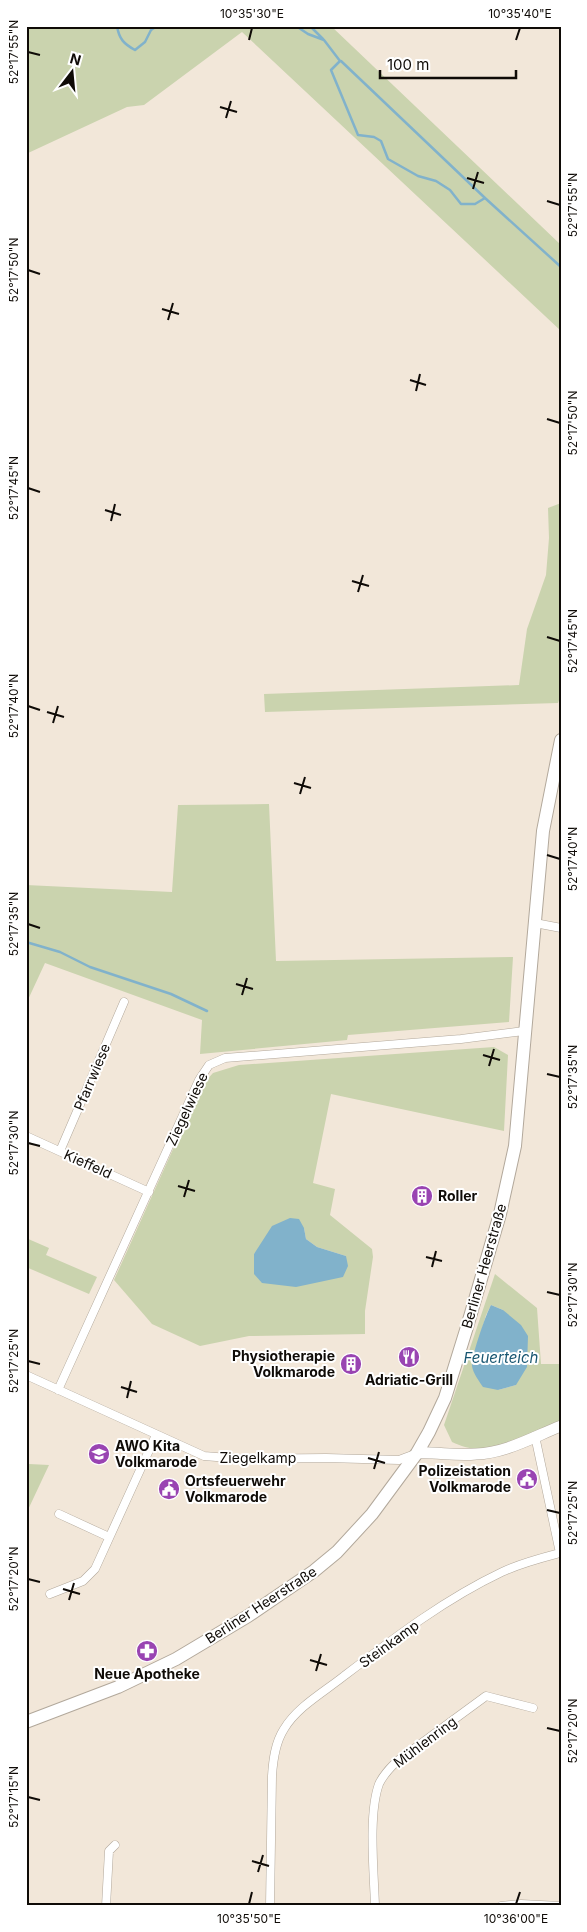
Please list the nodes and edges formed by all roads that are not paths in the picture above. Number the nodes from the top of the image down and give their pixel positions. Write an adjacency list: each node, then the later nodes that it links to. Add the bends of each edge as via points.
1 (561, 740): 2 (main road, Berliner Heerstraße, via 543,831)
2 (534, 923): 3 (street); 5 (main road, Berliner Heerstraße)
3 (561, 928)
4 (124, 1002): 7 (street, Pfarrwiese)
5 (524, 1031): 8 (street, Ziegelwiese, via 215,1061 199,1080); 14 (main road, Berliner Heerstraße, via 515,1146 505,1195 445,1398)
6 (26, 1136): 7 (street, Kieffeld)
7 (60, 1152): 8 (street, Kieffeld)
8 (149, 1192): 10 (street, Ziegelwiese)
9 (26, 1375): 10 (street, Ziegelkamp)
10 (58, 1390): 12 (street, Ziegelkamp)
11 (561, 1426): 13 (street)
12 (156, 1435): 14 (street, Ziegelkamp, via 215,1458 398,1460); 16 (street)
13 (535, 1436): 14 (street, via 497,1452); 22 (street, Steinkamp, via 560,1553 504,1571 474,1586 384,1646 303,1707 290,1721 277,1743 273,1758)
14 (417, 1454): 19 (main road, Berliner Heerstraße, via 356,1534 308,1575 176,1659 118,1687)
15 (59, 1514): 16 (street)
16 (109, 1538): 17 (street, via 95,1569 86,1579)
17 (50, 1594)
18 (533, 1708): 23 (street, Mühlenring, via 486,1696 386,1772 380,1782 374,1811)
19 (26, 1722)
20 (115, 1845): 21 (street, via 109,1851)
21 (106, 1906)
22 (270, 1906)
23 (375, 1906)
24 (501, 1906): 25 (street)
25 (560, 1906)

